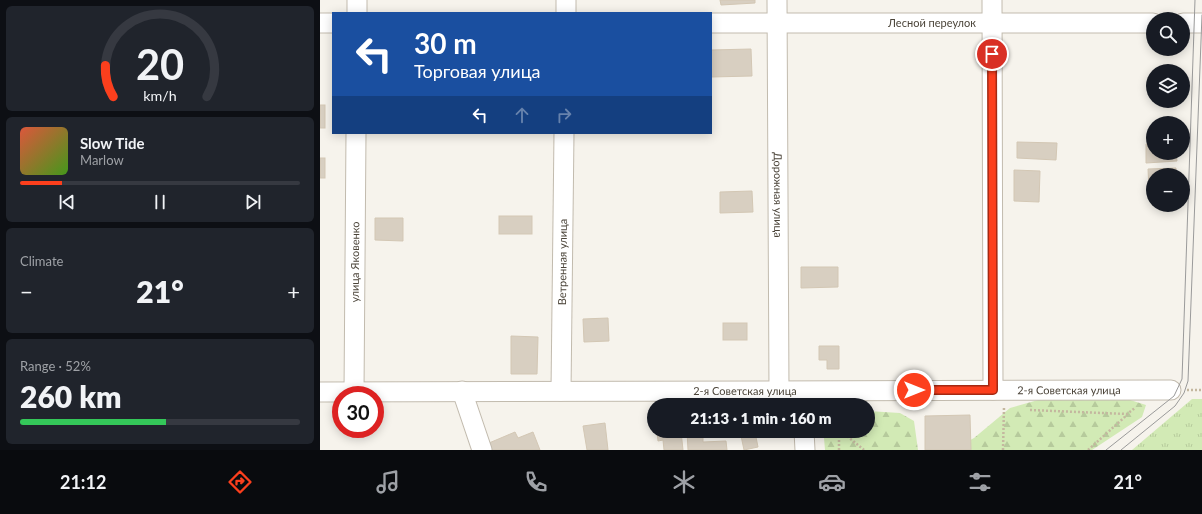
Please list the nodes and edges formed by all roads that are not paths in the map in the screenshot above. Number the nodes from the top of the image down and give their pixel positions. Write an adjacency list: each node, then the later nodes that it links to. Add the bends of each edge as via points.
1 (357, 0): 5 (street)
2 (566, 0): 6 (street)
3 (777, 0): 11 (street, Дорожная улица)
4 (992, 0): 7 (street)
5 (356, 12)
6 (566, 12)
7 (992, 22): 11 (street, Лесной переулок); 12 (street, Лесной переулок); 18 (street)
8 (320, 23): 9 (street)
9 (332, 23)
10 (712, 23): 11 (street, Лесной переулок)
11 (777, 23): 22 (street, Дорожная улица)
12 (1146, 23)
13 (1190, 23): 14 (street)
14 (1202, 23)
15 (356, 134): 17 (street, улица Яковенко)
16 (564, 134): 21 (street, Ветренная улица)
17 (354, 386)
18 (998, 390): 19 (street, 2-я Советская улица); 26 (street, 2-я Советская улица)
19 (1171, 390)
20 (462, 391): 21 (street, 2-я Советская улица); 25 (street, 2-я Советская улица); 28 (street)
21 (561, 391): 22 (street, 2-я Советская улица)
22 (779, 391): 26 (street, 2-я Советская улица)
23 (320, 392): 24 (street, 2-я Советская улица)
24 (332, 392)
25 (384, 392)
26 (804, 398)
27 (804, 438): 29 (street)
28 (482, 450)
29 (805, 450)

